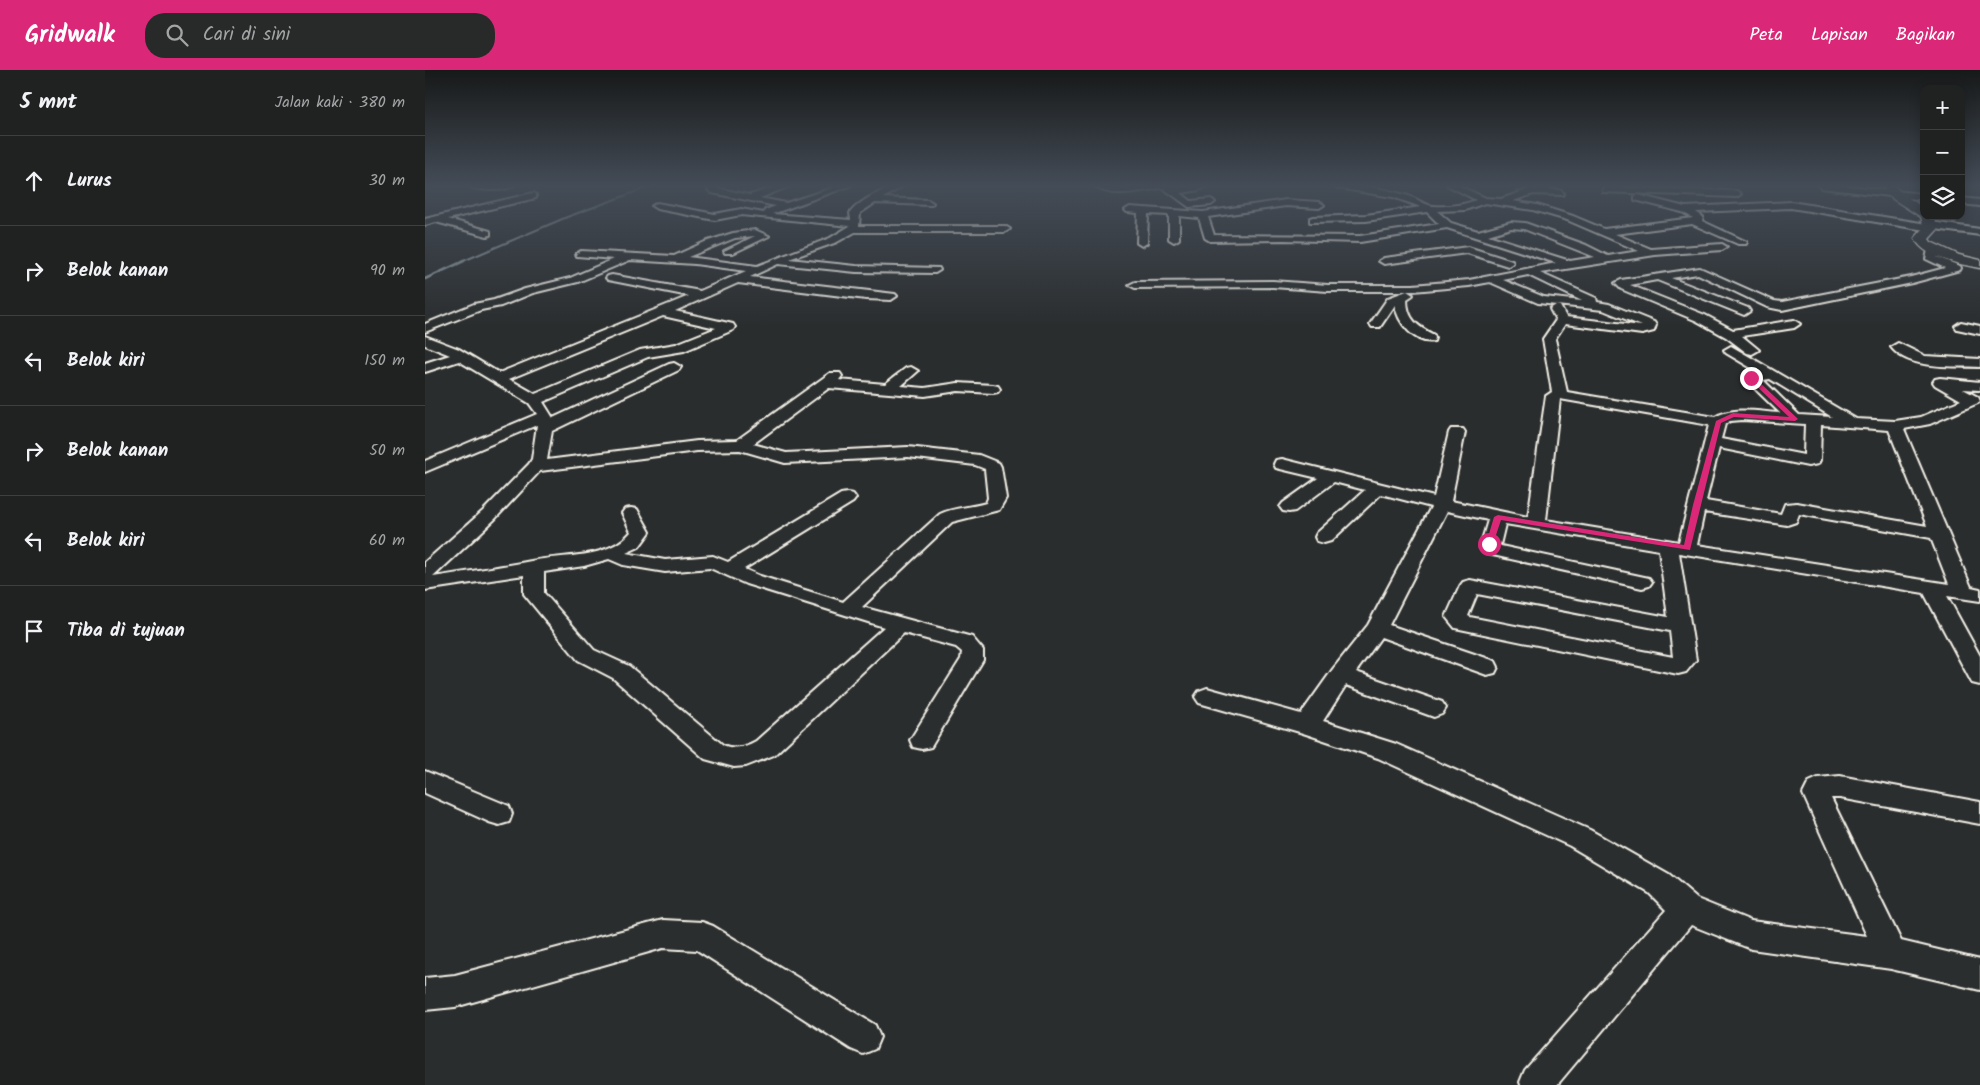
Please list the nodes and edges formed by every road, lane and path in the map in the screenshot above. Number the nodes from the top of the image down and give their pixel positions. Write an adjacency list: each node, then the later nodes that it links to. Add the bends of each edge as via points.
1 (837, 232): 21 (street)
2 (923, 232): 18 (street)
3 (1142, 232): 20 (street)
4 (1174, 232): 16 (street)
5 (1211, 232): 6 (street, via 1210,238 1255,233 1351,239)
6 (1408, 232)
7 (1412, 232): 15 (street)
8 (1473, 232): 14 (street)
9 (1486, 232): 14 (street)
10 (1542, 232): 30 (street)
11 (1601, 232): 26 (street)
12 (1720, 232): 19 (street)
13 (1924, 232): 24 (highway, via 1925,245)
14 (1479, 234): 28 (street)
15 (1427, 238)
16 (1174, 239)
17 (756, 241): 21 (street); 25 (street); 31 (street, via 764,236 741,233)
18 (918, 241)
19 (1742, 242)
20 (1142, 243)
21 (812, 247): 32 (street)
22 (1722, 247): 26 (street)
23 (1378, 250): 33 (street)
24 (1933, 250): 36 (highway); 40 (street, via 1931,259 1956,268 1782,306)
25 (729, 251)
26 (1651, 252): 30 (street); 40 (street)
27 (581, 254): 29 (street)
28 (1544, 256): 34 (street); 35 (street)
29 (628, 257): 31 (street); 63 (street, via 574,280 529,291)
30 (1607, 259): 35 (street); 48 (street)
31 (674, 260): 38 (street)
32 (775, 261): 38 (street); 39 (street, via 832,269)
33 (1385, 261): 34 (street, via 1468,250); 41 (street)
34 (1508, 263): 37 (street)
35 (1569, 264): 42 (street)
36 (1980, 264)
37 (1482, 268)
38 (760, 269): 49 (street)
39 (935, 270)
40 (1700, 271): 48 (street)
41 (1392, 272)
42 (1530, 272): 51 (street); 59 (street)
43 (1203, 273): 44 (street)
44 (1230, 273)
45 (1318, 276): 53 (street)
46 (1405, 277): 50 (street)
47 (612, 278): 55 (street)
48 (1655, 278): 60 (street); 70 (street, via 1621,284)
49 (737, 279): 55 (street); 56 (street)
50 (1379, 279)
51 (1494, 280): 54 (street); 58 (street)
52 (1135, 285): 53 (street, via 1273,284)
53 (1337, 288): 54 (street)
54 (1413, 288): 57 (street)
55 (702, 295): 62 (street)
56 (891, 296)
57 (1401, 297): 65 (street, via 1389,305); 71 (street, via 1400,309 1404,319 1411,328)
58 (1548, 302): 59 (street); 64 (street, via 1559,312)
59 (1605, 307): 64 (street, via 1650,325 1650,328 1642,330)
60 (1744, 311)
61 (426, 312): 63 (street)
62 (662, 312): 83 (street); 89 (street, via 729,327 679,348 645,353)
63 (452, 317): 68 (street)
64 (1562, 320): 88 (street, via 1549,339)
65 (1376, 324)
66 (1794, 324): 70 (street)
67 (1961, 326): 69 (street)
68 (425, 328)
69 (1980, 330)
70 (1731, 334): 74 (street)
71 (1429, 338)
72 (425, 340): 75 (street)
73 (1730, 350): 82 (street)
74 (1752, 350)
75 (461, 356): 79 (street); 83 (street)
76 (1980, 359): 77 (street, via 1898,347 1906,354 1923,360)
77 (1980, 364)
78 (674, 367): 93 (street)
79 (425, 368)
80 (911, 371): 85 (street)
81 (840, 372): 84 (street)
82 (1772, 375): 90 (street, via 1751,378); 94 (street)
83 (498, 378): 89 (street)
84 (826, 383): 85 (street); 98 (street)
85 (888, 388): 86 (street, via 925,392 958,387)
86 (993, 389)
87 (1976, 394): 95 (street, via 1973,400 1925,421)
88 (1560, 395): 92 (street); 110 (street, via 1553,396)
89 (534, 400): 93 (street)
90 (1795, 419): 91 (street); 92 (street, via 1733,415)
91 (1813, 420): 94 (street); 97 (street, via 1812,460 1808,461)
92 (1718, 422): 97 (street)
93 (545, 423): 100 (street); 101 (street)
94 (1854, 424): 95 (street)
95 (1895, 426): 111 (street)
96 (1457, 432): 105 (street)
97 (1713, 442): 106 (street)
98 (741, 446): 101 (street, via 697,446); 122 (street, via 785,458 909,452 979,460 993,467 997,498 993,506 946,518)
99 (1282, 464): 102 (street)
100 (425, 467)
101 (535, 467): 117 (street, via 489,515)
102 (1332, 476): 103 (street); 107 (street)
103 (1378, 488): 105 (street); 112 (street)
104 (847, 498): 116 (street)
105 (1441, 504): 109 (street); 125 (street)
106 (1696, 505): 111 (street, via 1787,520 1791,508 1797,508); 113 (street)
107 (1289, 507)
108 (631, 513): 114 (street, via 641,532 632,543)
109 (1498, 517): 110 (street); 118 (street, via 1489,544 1495,550)
110 (1536, 523): 113 (street)
111 (1939, 534): 121 (street)
112 (1324, 537)
113 (1677, 547): 120 (street); 124 (street)
114 (611, 553): 115 (street); 116 (street, via 623,559 665,566 713,562)
115 (534, 566): 119 (street); 123 (street, via 534,594 587,655 621,672 714,752 724,756 738,758 765,748)
116 (730, 569): 122 (street, via 753,580)
117 (425, 572)
118 (1642, 582)
119 (425, 584)
120 (1932, 588): 121 (street); 128 (street)
121 (1972, 594)
122 (847, 610): 123 (street)
123 (900, 624): 132 (street, via 965,642 974,653)
124 (1681, 626): 124 (street, via 1470,586 1457,617 1463,623 1678,666 1685,660)
125 (1377, 628): 126 (street); 127 (street)
126 (1487, 667)
127 (1341, 675): 130 (street); 131 (street)
128 (1980, 677)
129 (1207, 697): 131 (street)
130 (1434, 708)
131 (1307, 725): 136 (street, via 1387,751 1580,838 1659,884)
132 (922, 740)
133 (425, 781): 135 (street)
134 (1980, 812): 137 (street, via 1840,787 1818,789 1816,794)
135 (499, 814)
136 (1686, 910): 137 (street, via 1751,935); 141 (street)
137 (1891, 954): 138 (street)
138 (1980, 975)
139 (425, 994): 140 (street, via 455,991 663,934 687,934 702,936)
140 (863, 1037)
141 (1537, 1082)

